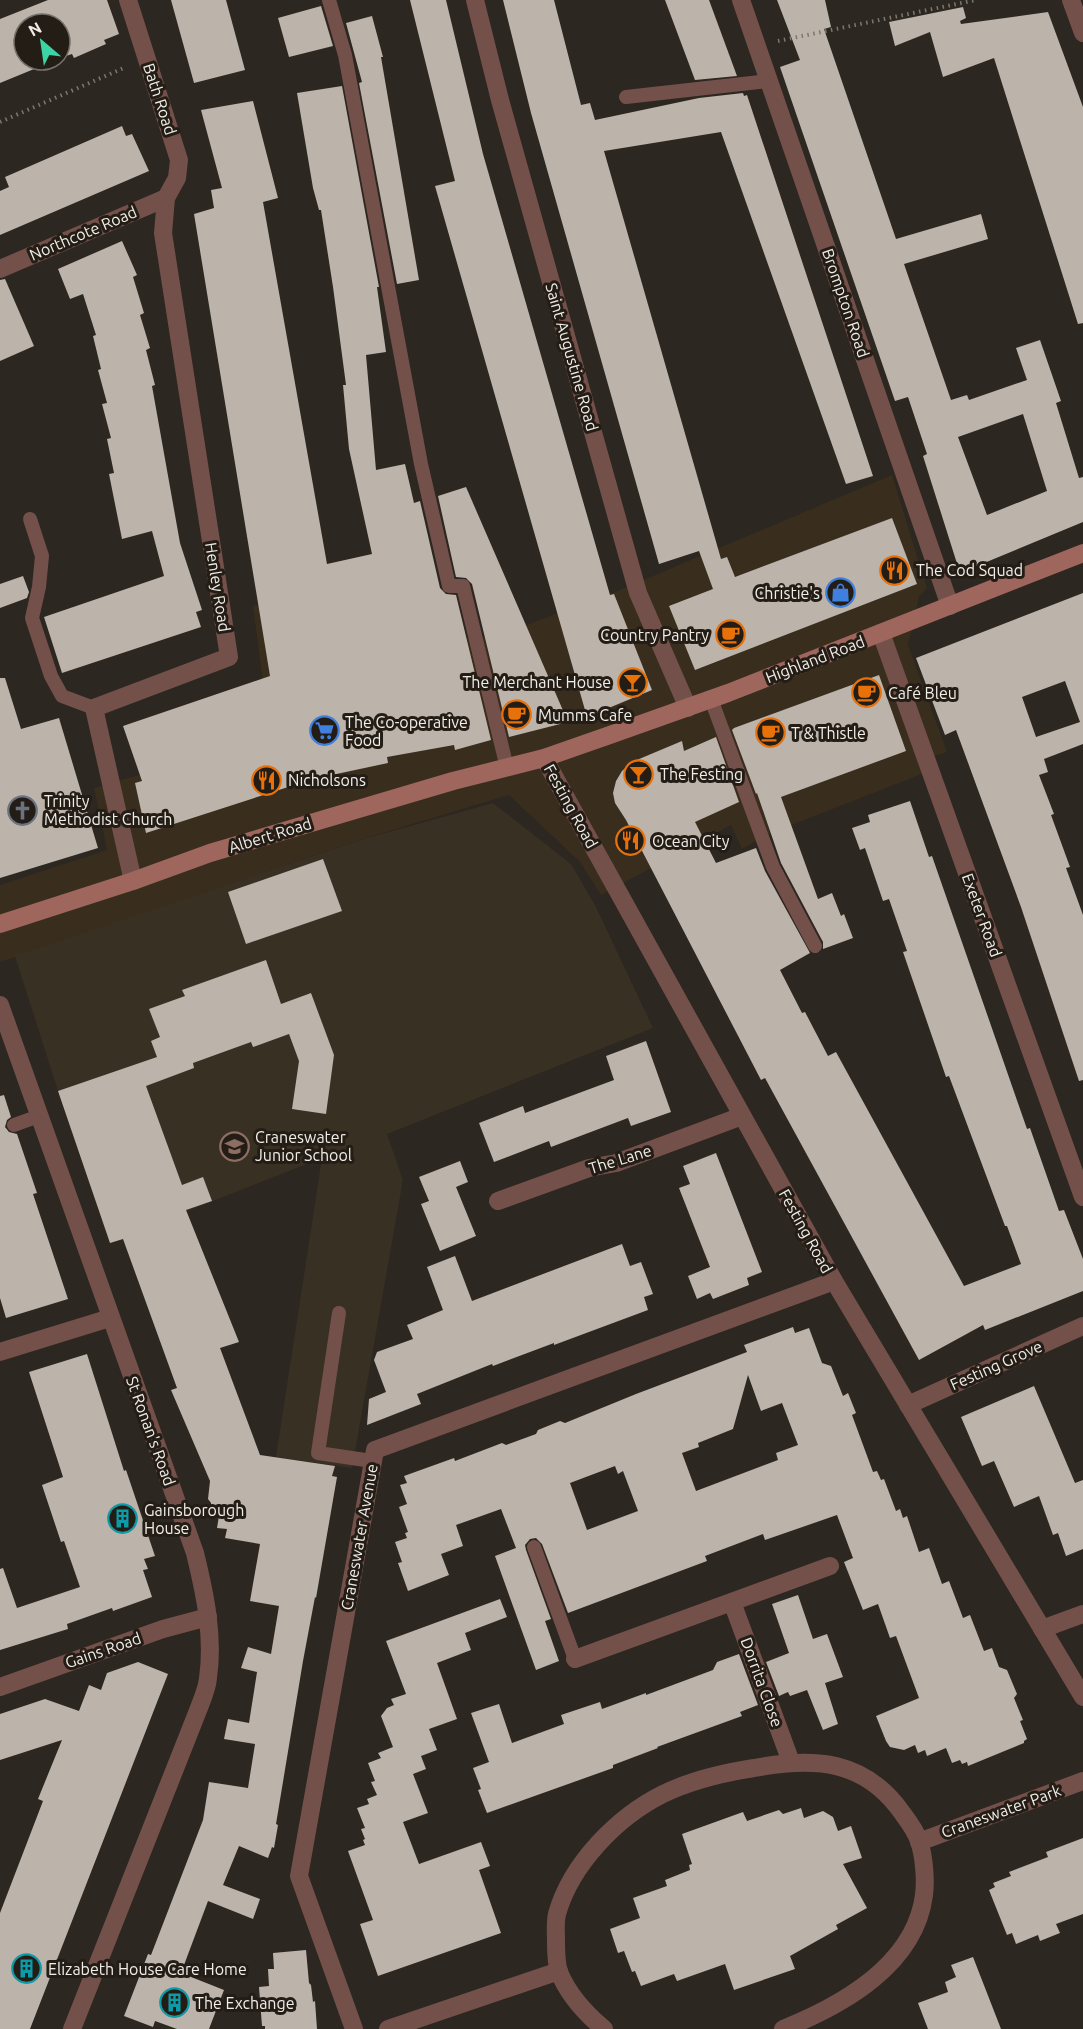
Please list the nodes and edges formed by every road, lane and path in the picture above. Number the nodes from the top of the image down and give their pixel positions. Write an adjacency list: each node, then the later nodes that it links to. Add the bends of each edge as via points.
1 (128, 0): 9 (street, Bath Road)
2 (329, 0): 23 (lane, via 345,55 421,464 449,586 463,586)
3 (476, 0): 21 (street, Saint Augustine Road, via 638,593)
4 (741, 0): 8 (street, Brompton Road)
5 (976, 0): 8 (path)
6 (1071, 0): 7 (street)
7 (1083, 33)
8 (757, 46): 10 (street, Brompton Road)
9 (147, 58): 12 (path); 13 (street, Bath Road, via 179,159 177,178)
10 (769, 81): 11 (lane); 17 (street, Brompton Road)
11 (627, 97)
12 (0, 122)
13 (166, 198): 14 (street, Northcote Road); 20 (street, Henley Road, via 163,233 229,657)
14 (0, 269)
15 (30, 519): 20 (lane, via 42,556 32,618 51,676 62,696)
16 (1083, 553): 17 (main road, Highland Road)
17 (950, 606): 18 (main road, Highland Road)
18 (881, 633): 19 (main road, Highland Road); 31 (street, Exeter Road)
19 (711, 699): 21 (main road, Highland Road); 26 (lane, via 773,867)
20 (94, 708): 24 (street)
21 (688, 708): 22 (main road, Highland Road)
22 (544, 758): 23 (main road, Albert Road); 29 (street, Festing Road)
23 (507, 768): 24 (main road, Albert Road, via 276,833)
24 (133, 881): 25 (main road, Albert Road)
25 (0, 924)
26 (815, 946)
27 (0, 1005): 28 (street, St Ronan's Road)
28 (39, 1116): 30 (lane); 35 (street, St Ronan's Road)
29 (742, 1116): 32 (street, The Lane); 33 (street, Festing Road)
30 (14, 1125)
31 (1083, 1197)
32 (498, 1202)
33 (834, 1281): 38 (street, Festing Road); 39 (street, Craneswater Avenue, via 375,1450)
34 (339, 1313): 39 (lane, via 318,1453)
35 (110, 1317): 37 (street); 44 (street, St Ronan's Road, via 195,1553)
36 (1083, 1326): 38 (street, Festing Grove)
37 (0, 1352)
38 (908, 1405): 45 (street, Festing Road)
39 (372, 1461): 54 (street, Craneswater Avenue, via 299,1876)
40 (534, 1547): 46 (lane)
41 (830, 1566): 42 (street)
42 (732, 1602): 46 (street); 49 (street, Dorrita Close)
43 (1083, 1614): 45 (street)
44 (208, 1617): 47 (street, Gains Road); 53 (street, St Ronan's Road, via 208,1680 201,1702)
45 (1042, 1629): 48 (street, Festing Road)
46 (574, 1659)
47 (0, 1687)
48 (1083, 1697)
49 (791, 1762): 51 (street, Craneswater Park, via 832,1765 872,1781 898,1806); 52 (street, Craneswater Park, via 694,1781 662,1795 624,1820 584,1861 567,1887 556,1916)
50 (1083, 1781): 51 (street, Craneswater Park)
51 (919, 1842): 57 (street, Craneswater Park, via 925,1894 919,1920 905,1947 884,1970 852,1994)
52 (559, 1971): 55 (street); 56 (street, Craneswater Park, via 572,1995)
53 (72, 2029)
54 (354, 2029)
55 (388, 2029)
56 (604, 2029)
57 (783, 2029)

